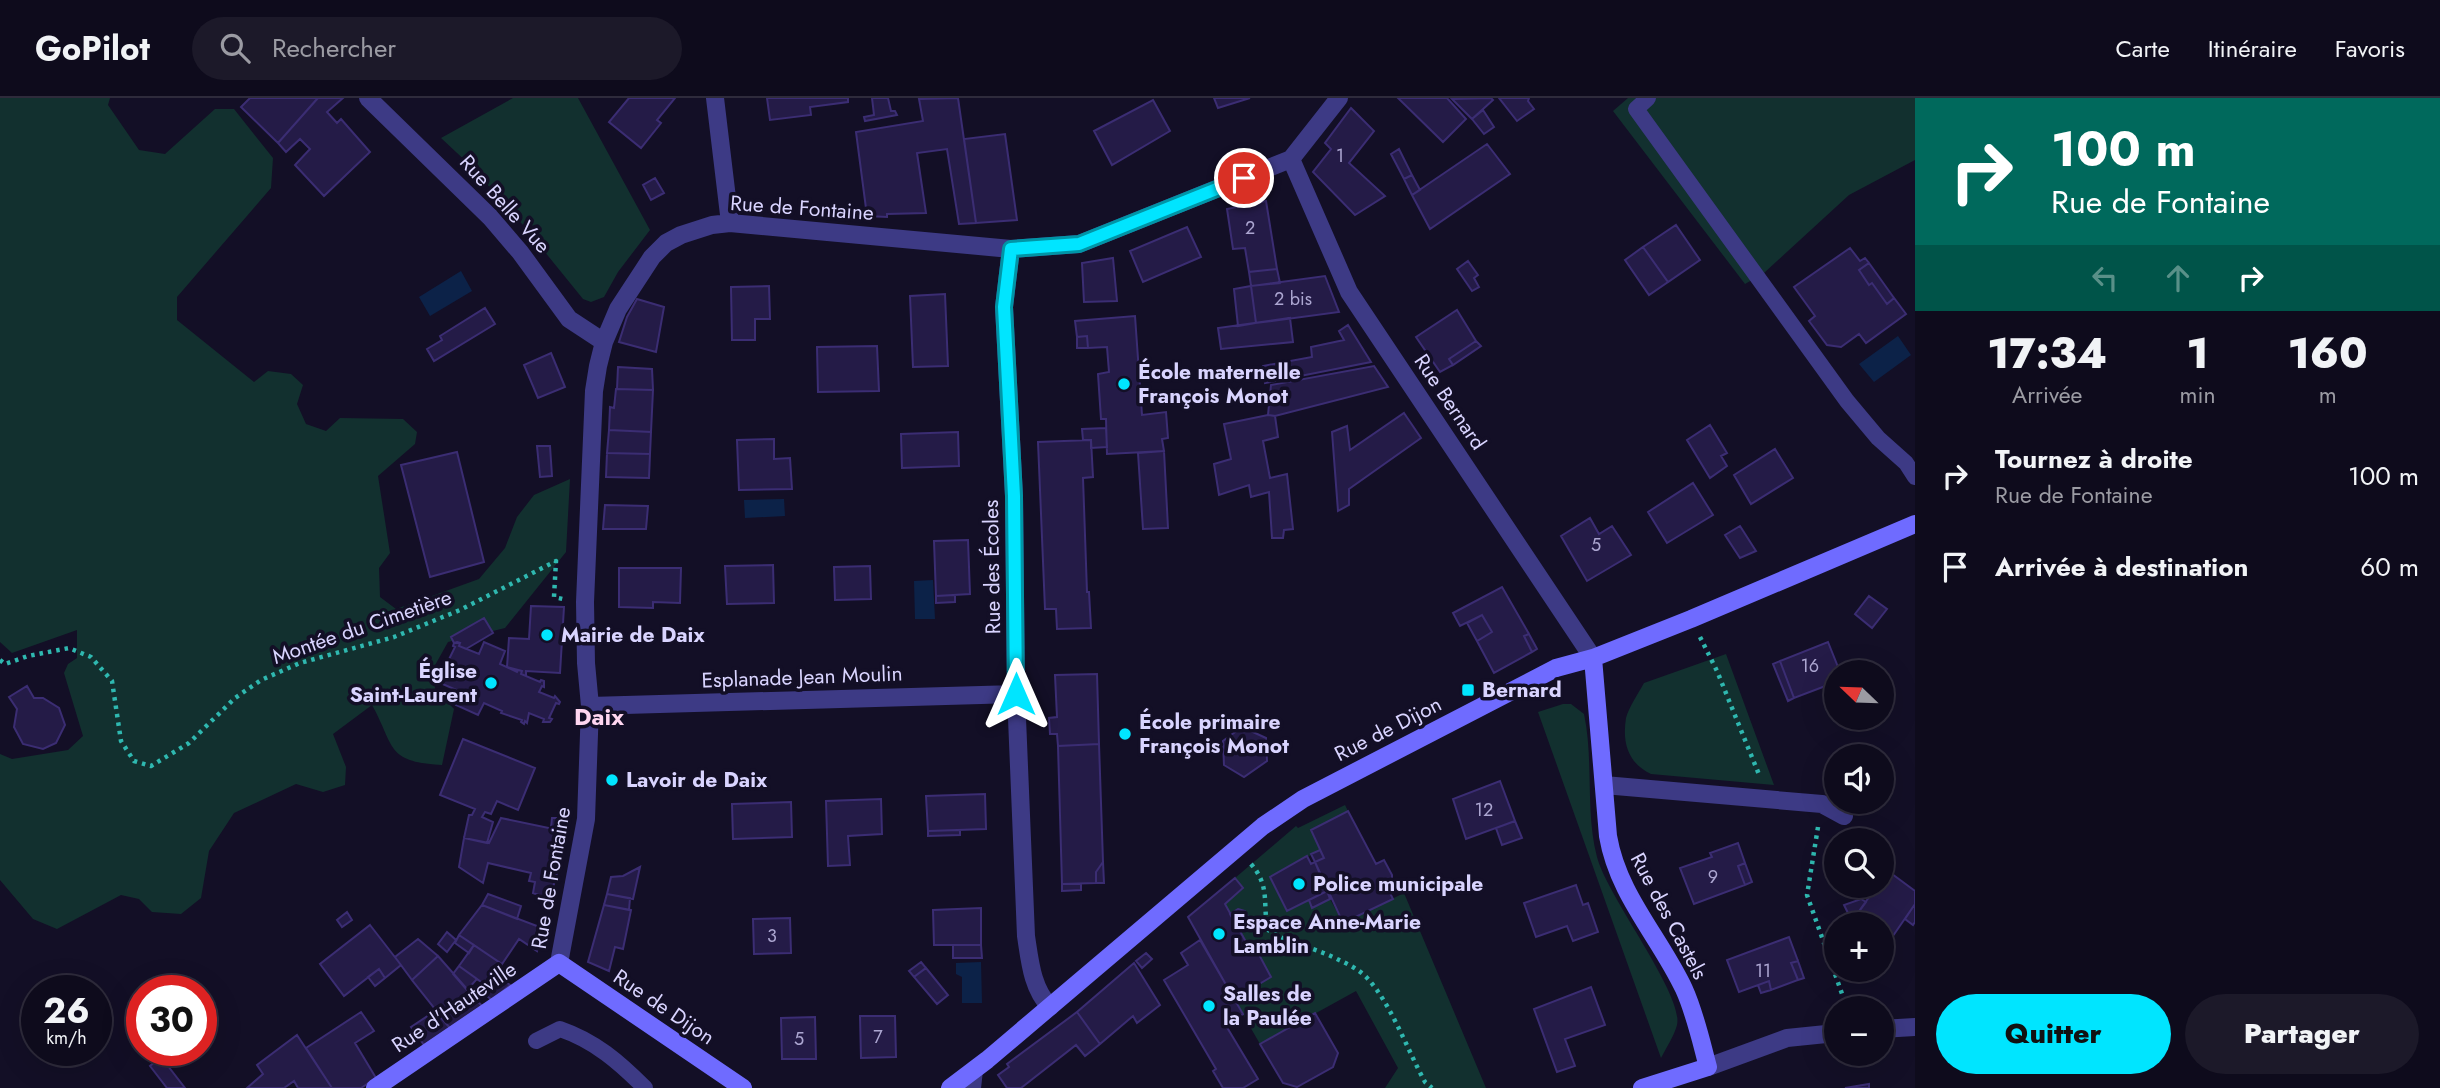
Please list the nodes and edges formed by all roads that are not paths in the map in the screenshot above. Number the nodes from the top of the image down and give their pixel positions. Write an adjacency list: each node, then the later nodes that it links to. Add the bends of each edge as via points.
1 (368, 98): 8 (street, Rue Belle Vue, via 490,217 569,319)
2 (715, 98): 6 (street)
3 (1339, 98): 5 (street)
4 (1648, 98): 9 (lane, via 1636,109 1847,401)
5 (1292, 159): 7 (street, Rue de Fontaine, via 1079,244); 11 (street, Rue Bernard, via 1349,292)
6 (730, 223): 7 (street, Rue de Fontaine); 8 (street, Rue de Fontaine, via 696,229 666,243 628,292)
7 (1011, 249): 12 (street, Rue des Écoles, via 1004,307 1014,496)
8 (604, 342): 13 (street, Rue de Fontaine, via 594,391 585,602)
9 (1915, 477)
10 (1915, 524): 11 (street, Rue de Dijon)
11 (1593, 658): 14 (street, Rue des Castels); 17 (street, Rue de Dijon, via 1556,668 1303,799 1263,826)
12 (1016, 694): 13 (street, Esplanade Jean Moulin); 17 (street, Rue des Écoles, via 1026,936 1039,995)
13 (590, 706): 16 (street, Rue de Fontaine, via 586,820)
14 (1604, 785): 15 (street, via 1822,804); 22 (street, Rue des Castels, via 1612,860 1685,991)
15 (1844, 816)
16 (559, 963): 24 (street, Rue d'Hauteville); 26 (street, Rue de Dijon)
17 (1049, 1007): 23 (street, Rue de Dijon)
18 (1915, 1027): 19 (street)
19 (1894, 1028)
20 (1824, 1034): 22 (street, via 1787,1038)
21 (536, 1041): 25 (lane, via 560,1029 582,1037 614,1058)
22 (1708, 1067): 28 (street)
23 (973, 1079): 27 (street, Rue de Dijon)
24 (375, 1088)
25 (645, 1088)
26 (743, 1088)
27 (950, 1088)
28 (1642, 1088)

